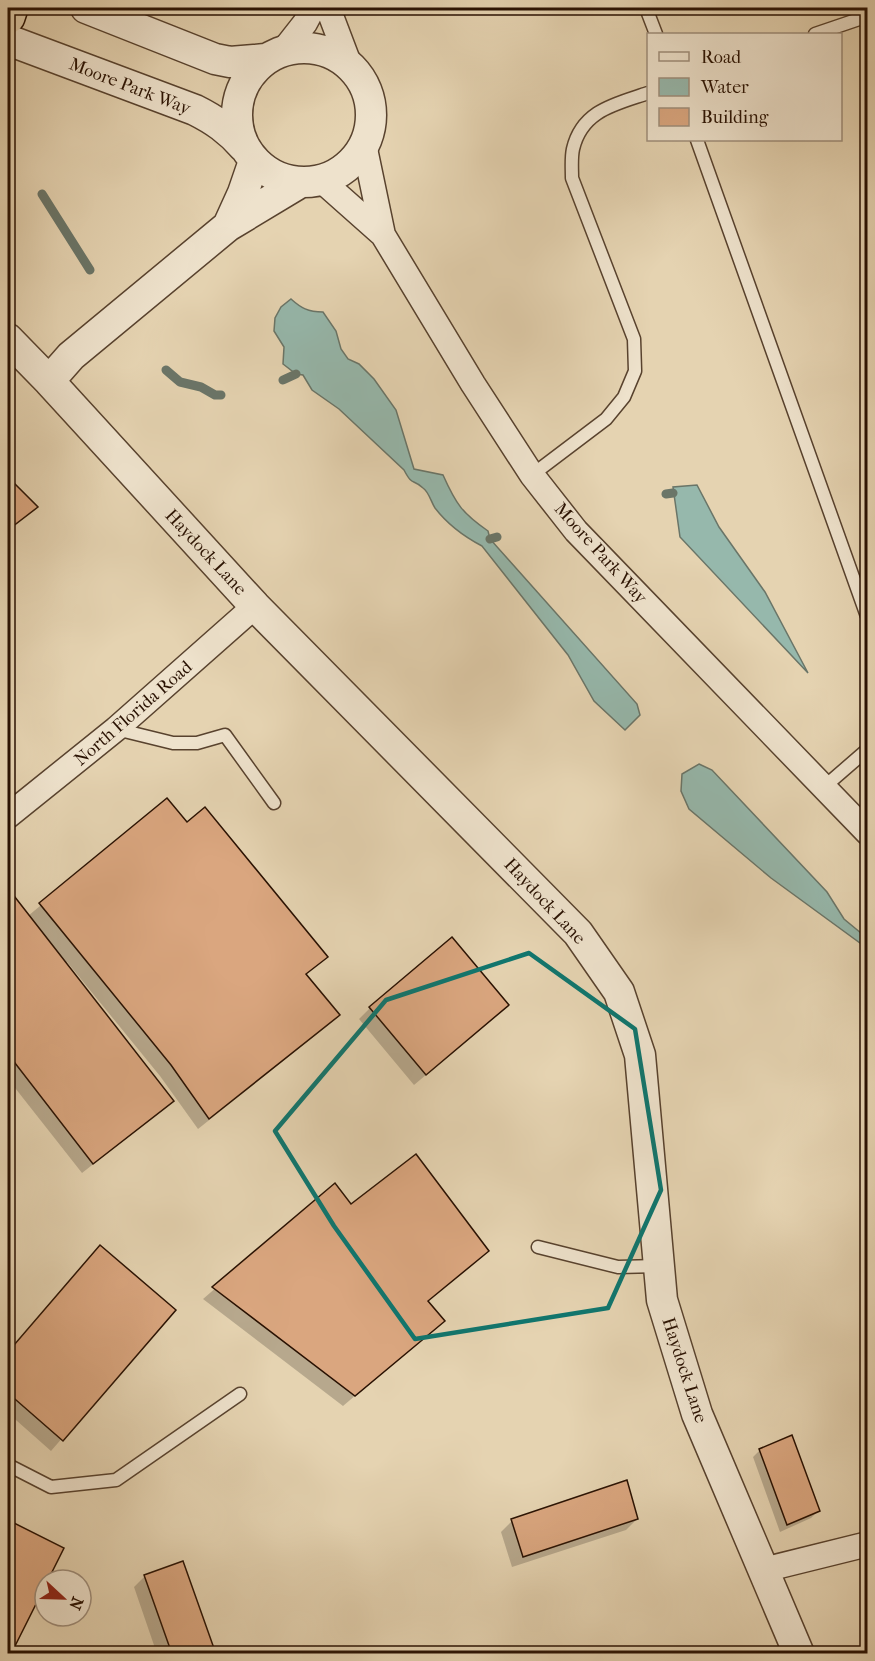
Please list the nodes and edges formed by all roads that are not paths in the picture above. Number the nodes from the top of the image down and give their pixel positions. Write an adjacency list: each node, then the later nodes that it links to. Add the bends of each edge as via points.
1 (11, 8): 7 (highway)
2 (86, 8): 11 (street, via 215,59 230,62)
3 (313, 8): 11 (street, via 305,23)
4 (328, 8): 12 (street)
5 (646, 8): 8 (lane)
6 (867, 16): 9 (lane)
7 (8, 17)
8 (656, 33)
9 (818, 33)
10 (8, 40): 16 (street, Moore Park Way, via 195,110 230,131)
11 (274, 55): 12 (street, via 301,47 319,49); 16 (street, via 254,69 242,87 236,109 238,130)
12 (350, 66): 15 (street, via 368,94 370,128)
13 (647, 93): 22 (lane, via 604,108 585,124 573,149 572,178 634,339 635,371 624,397 606,419)
14 (697, 141): 24 (lane)
15 (364, 144): 17 (street, via 339,173); 19 (street, Moore Park Way)
16 (249, 154): 17 (street, via 268,172 284,179); 18 (street, via 243,193)
17 (311, 181): 18 (street); 19 (street, Moore Park Way)
18 (228, 226): 21 (street, via 71,356)
19 (382, 235): 22 (street, Moore Park Way)
20 (8, 339): 21 (street, Haydock Lane)
21 (49, 381): 23 (street, Haydock Lane)
22 (532, 475): 27 (street, Moore Park Way, via 576,531)
23 (255, 606): 25 (street, North Florida Road); 32 (street, Haydock Lane, via 578,933 619,992 640,1055)
24 (867, 619)
25 (116, 729): 28 (lane, via 173,743 196,743 225,735); 29 (street, North Florida Road)
26 (867, 749): 27 (lane)
27 (823, 788): 30 (street, Moore Park Way)
28 (274, 802)
29 (8, 816)
30 (867, 833)
31 (538, 1247): 32 (lane, via 618,1267)
32 (659, 1266): 36 (street, Haydock Lane, via 662,1300 697,1414)
33 (240, 1394): 34 (lane, via 116,1480 51,1487)
34 (8, 1465)
35 (867, 1544): 36 (street)
36 (763, 1570): 37 (street, Haydock Lane)
37 (799, 1653)

